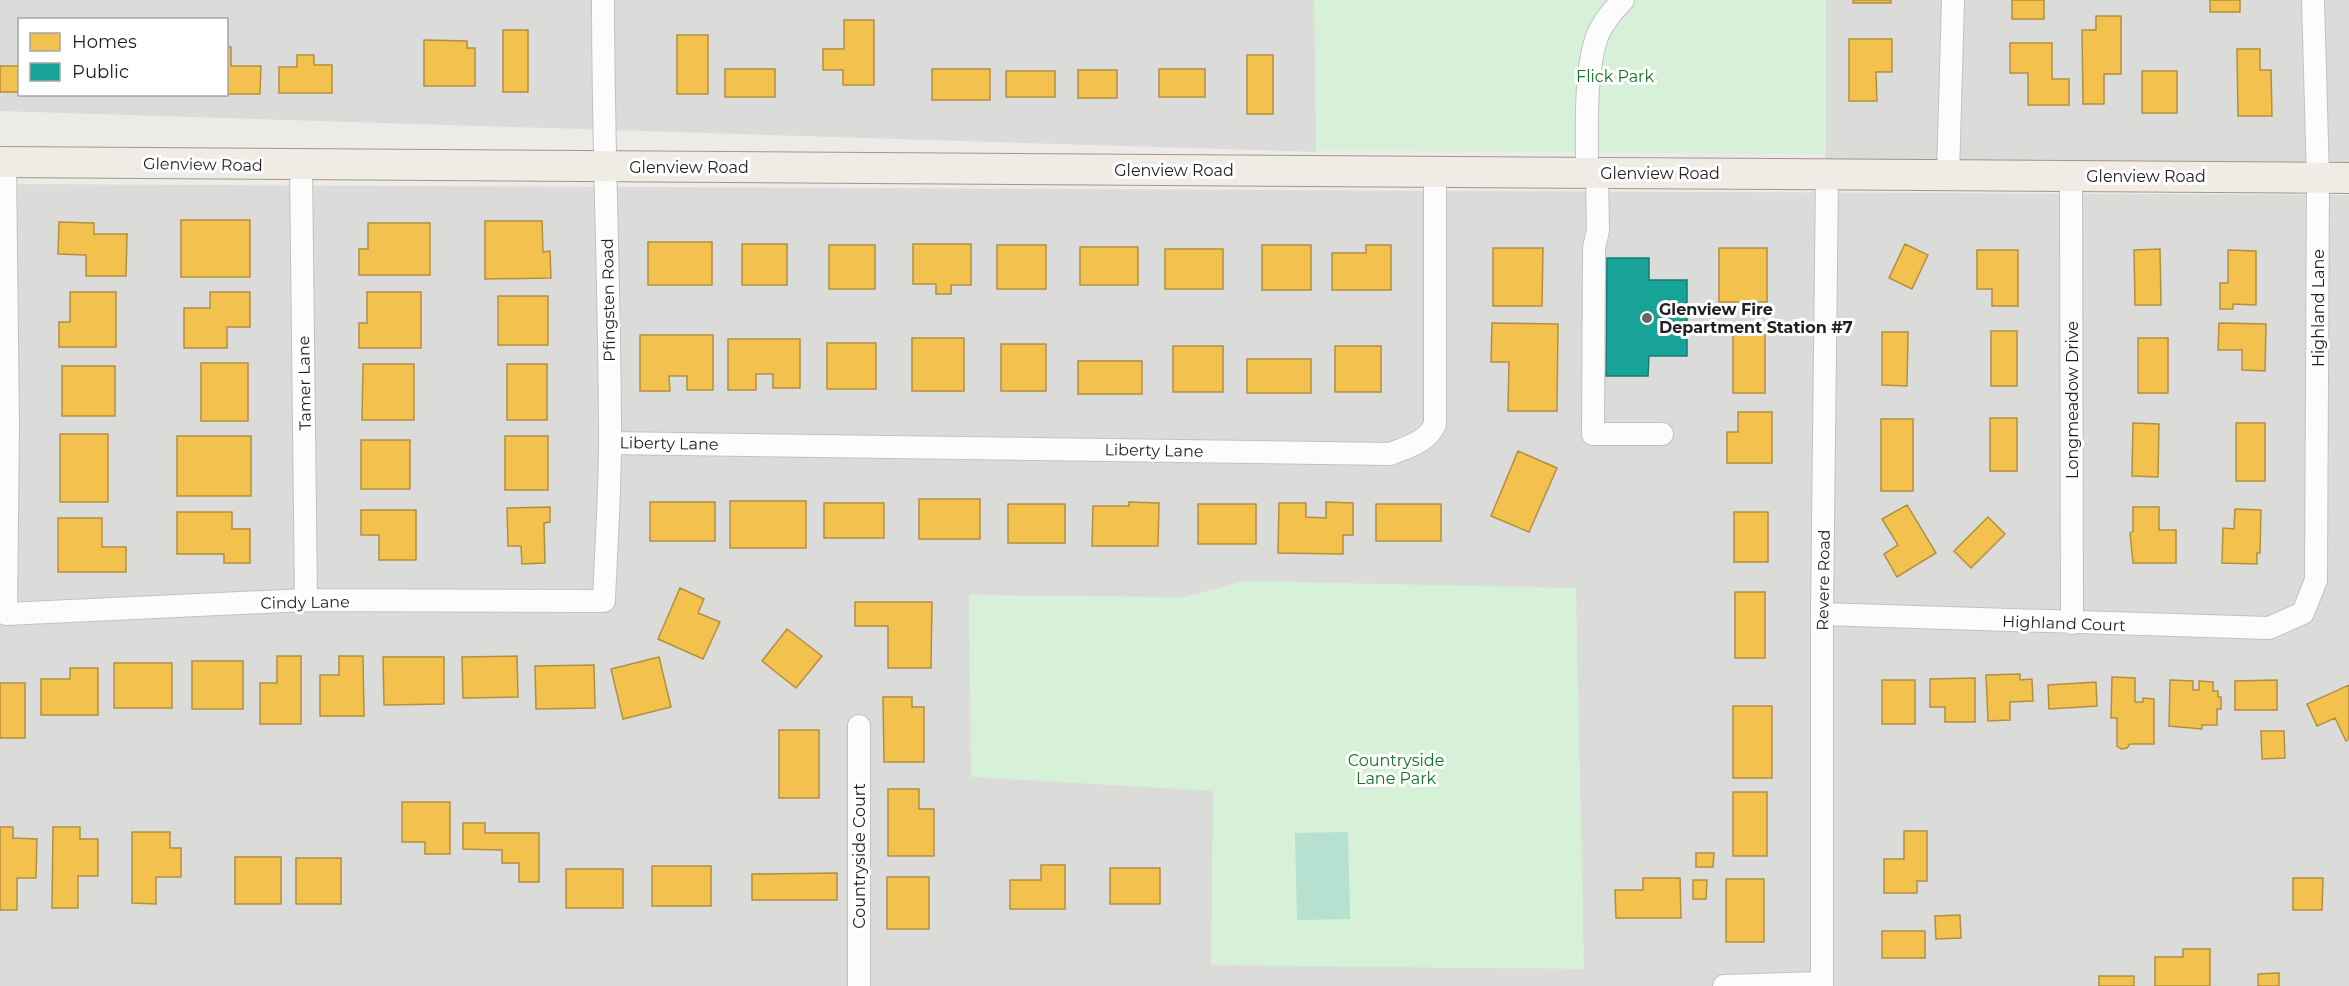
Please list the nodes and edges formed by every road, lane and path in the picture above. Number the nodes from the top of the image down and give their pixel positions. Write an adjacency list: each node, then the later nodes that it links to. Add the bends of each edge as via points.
1 (603, 0): 7 (street, Pfingsten Road)
2 (1953, 0): 11 (street)
3 (2313, 0): 13 (street, Highland Lane)
4 (1616, 3): 9 (street, via 1598,34 1593,60)
5 (2, 162): 6 (main road, Glenview Road); 15 (street)
6 (301, 165): 7 (main road, Glenview Road); 18 (street, Tamer Lane)
7 (605, 166): 8 (main road, Glenview Road); 17 (street, Pfingsten Road)
8 (1435, 171): 9 (main road, Glenview Road); 17 (street, Liberty Lane, via 1435,424 1431,433 1415,444 1390,454)
9 (1592, 173): 10 (main road, Glenview Road); 16 (street, via 1598,230 1594,248 1593,434)
10 (1827, 175): 11 (main road, Glenview Road); 21 (street, Revere Road)
11 (1947, 175): 12 (main road, Glenview Road)
12 (2071, 176): 13 (main road, Glenview Road); 22 (street, Longmeadow Drive)
13 (2318, 178): 14 (main road, Glenview Road); 20 (street, Highland Lane, via 2316,580)
14 (2349, 178)
15 (4, 426): 18 (street, Cindy Lane, via 6,614)
16 (1662, 434)
17 (610, 443): 19 (street, Pfingsten Road)
18 (306, 600): 19 (street, Cindy Lane)
19 (604, 601)
20 (2303, 613): 22 (street, Highland Court, via 2269,628)
21 (1822, 614): 22 (street, Highland Court); 24 (street, Revere Road)
22 (2072, 623)
23 (860, 726): 25 (street, Countryside Court)
24 (1822, 984): 26 (street)
25 (860, 986)
26 (1724, 986)

